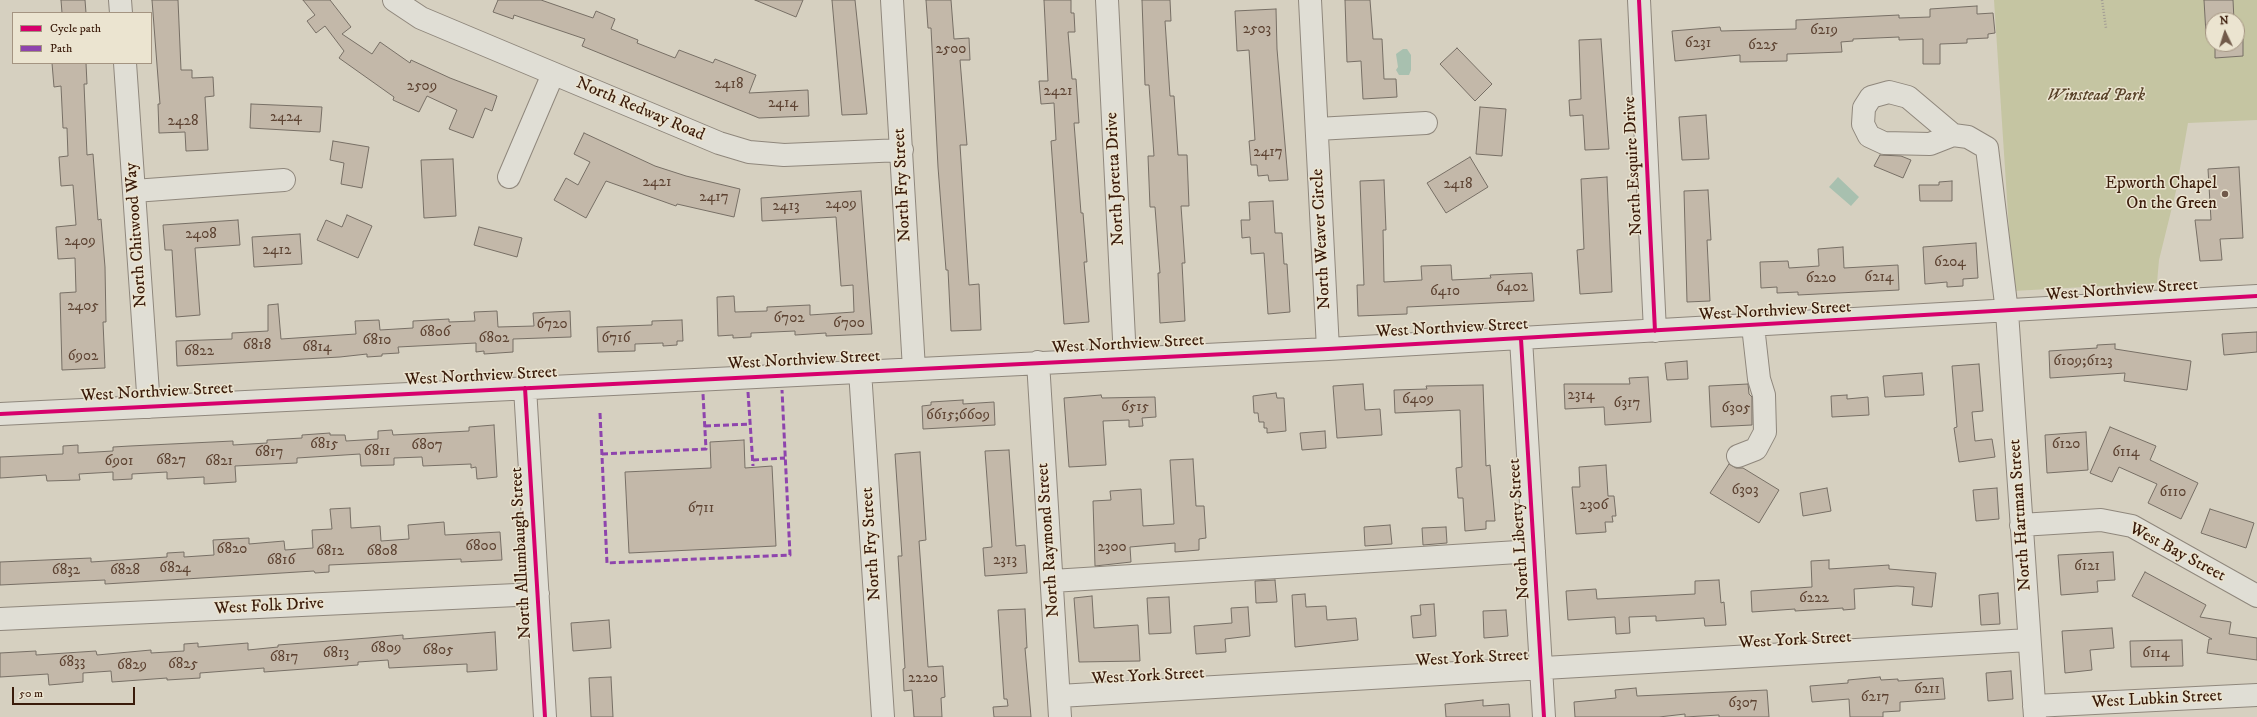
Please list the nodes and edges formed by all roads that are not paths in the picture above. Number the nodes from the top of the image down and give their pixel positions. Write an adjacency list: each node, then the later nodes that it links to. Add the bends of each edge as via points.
1 (120, 0): 7 (street)
2 (394, 0): 9 (street, North Redway Road, via 421,18)
3 (892, 0): 13 (street, North Fry Street)
4 (1107, 0): 23 (street, North Joretta Drive)
5 (1310, 0): 11 (street, North Weaver Circle)
6 (1639, 0): 20 (street, North Esquire Drive)
7 (121, 12)
8 (125, 64): 16 (street, North Chitwood Way)
9 (553, 74): 13 (street, North Redway Road, via 719,143 749,152 784,155); 14 (street)
10 (1426, 123): 11 (street)
11 (1317, 129): 22 (street, North Weaver Circle)
12 (1954, 135): 18 (street, North Hartman Street, via 1968,137 1987,148)
13 (902, 150): 25 (street, North Fry Street)
14 (509, 177)
15 (284, 180): 16 (street)
16 (134, 191): 28 (street, North Chitwood Way)
17 (2257, 296): 18 (street, West Northview Street)
18 (2006, 312): 19 (street, West Northview Street); 31 (street, North Hartman Street)
19 (1753, 326): 20 (street, West Northview Street); 30 (street, via 1759,379 1764,395 1765,432 1756,449)
20 (1655, 331): 21 (street, West Northview Street)
21 (1521, 339): 22 (street, West Northview Street); 32 (street, North Liberty Street)
22 (1328, 349): 23 (street, West Northview Street)
23 (1125, 359): 24 (street, West Northview Street)
24 (1038, 362): 25 (street, West Northview Street); 33 (street, North Raymond Street)
25 (914, 369): 26 (street, West Northview Street)
26 (860, 372): 27 (street, West Northview Street); 43 (street, North Fry Street)
27 (525, 388): 28 (street, West Northview Street); 34 (street, North Allumbaugh Street)
28 (149, 407): 29 (street, West Northview Street)
29 (0, 414)
30 (1738, 456)
31 (2021, 525): 35 (street, West Bay Street, via 2101,520 2132,526); 37 (street, North Hartman Street)
32 (1534, 551): 33 (street); 38 (street, North Liberty Street)
33 (1052, 581): 40 (street, North Raymond Street)
34 (538, 594): 36 (street, West Folk Drive); 42 (street, North Allumbaugh Street)
35 (2257, 596)
36 (0, 620)
37 (2030, 640): 38 (street, West York Street); 41 (street, North Hartman Street)
38 (1542, 668): 40 (street, West York Street); 45 (street, North Liberty Street)
39 (2257, 695): 41 (street, West Lubkin Street)
40 (1059, 696): 44 (street, North Raymond Street)
41 (2034, 711)
42 (545, 717)
43 (883, 717)
44 (1060, 717)
45 (1544, 717)

